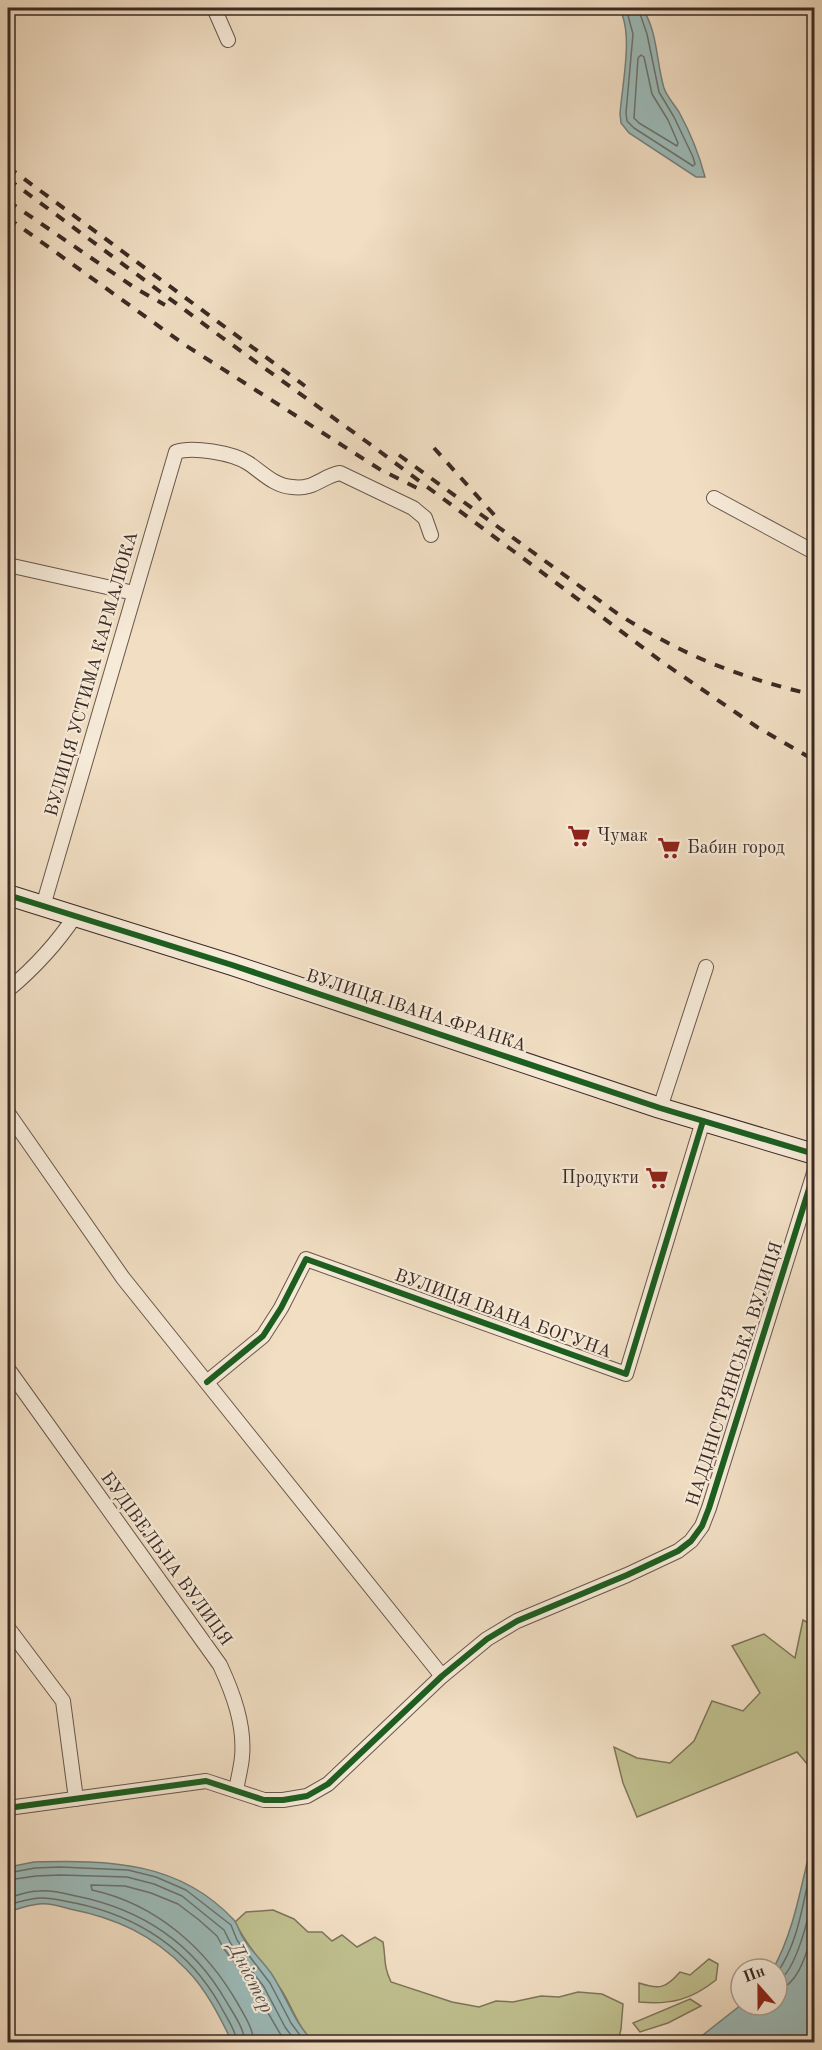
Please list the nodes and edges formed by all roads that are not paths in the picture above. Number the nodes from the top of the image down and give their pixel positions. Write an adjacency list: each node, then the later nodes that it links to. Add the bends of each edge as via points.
1 (214, 8): 2 (street)
2 (228, 40)
3 (714, 498): 5 (street)
4 (431, 534): 7 (street, ВУЛИЦЯ УСТИМА КАРМАЛЮКА, via 425,518 413,508 340,473 316,485 293,488 277,484 245,461 187,448 176,453)
5 (814, 552)
6 (8, 565): 7 (street)
7 (134, 593): 9 (street, ВУЛИЦЯ УСТИМА КАРМАЛЮКА)
8 (8, 895): 9 (main road, ВУЛИЦЯ ІВАНА ФРАНКА)
9 (43, 906): 10 (main road, ВУЛИЦЯ ІВАНА ФРАНКА)
10 (75, 916): 12 (street, via 53,947); 13 (main road, ВУЛИЦЯ ІВАНА ФРАНКА)
11 (706, 967): 13 (street)
12 (8, 990)
13 (660, 1108): 15 (main road, ВУЛИЦЯ ІВАНА ФРАНКА)
14 (8, 1113): 19 (street, via 123,1278)
15 (703, 1120): 16 (main road, ВУЛИЦЯ ІВАНА ФРАНКА); 19 (street, ВУЛИЦЯ ІВАНА БОГУНА, via 626,1374 306,1258 263,1335)
16 (814, 1154)
17 (814, 1173): 21 (street, НАДДНІСТРЯНСЬКА ВУЛИЦЯ, via 710,1508 691,1541 627,1575 517,1621 487,1639)
18 (8, 1369): 22 (street, БУДІВЕЛЬНА ВУЛИЦЯ, via 220,1665 231,1689 242,1737)
19 (207, 1382): 21 (street)
20 (8, 1628): 23 (street, via 63,1701)
21 (442, 1676): 22 (street, НАДДНІСТРЯНСЬКА ВУЛИЦЯ, via 328,1784 307,1796 264,1800)
22 (236, 1790): 23 (street, via 206,1781)
23 (76, 1799): 24 (street)
24 (8, 1808)

